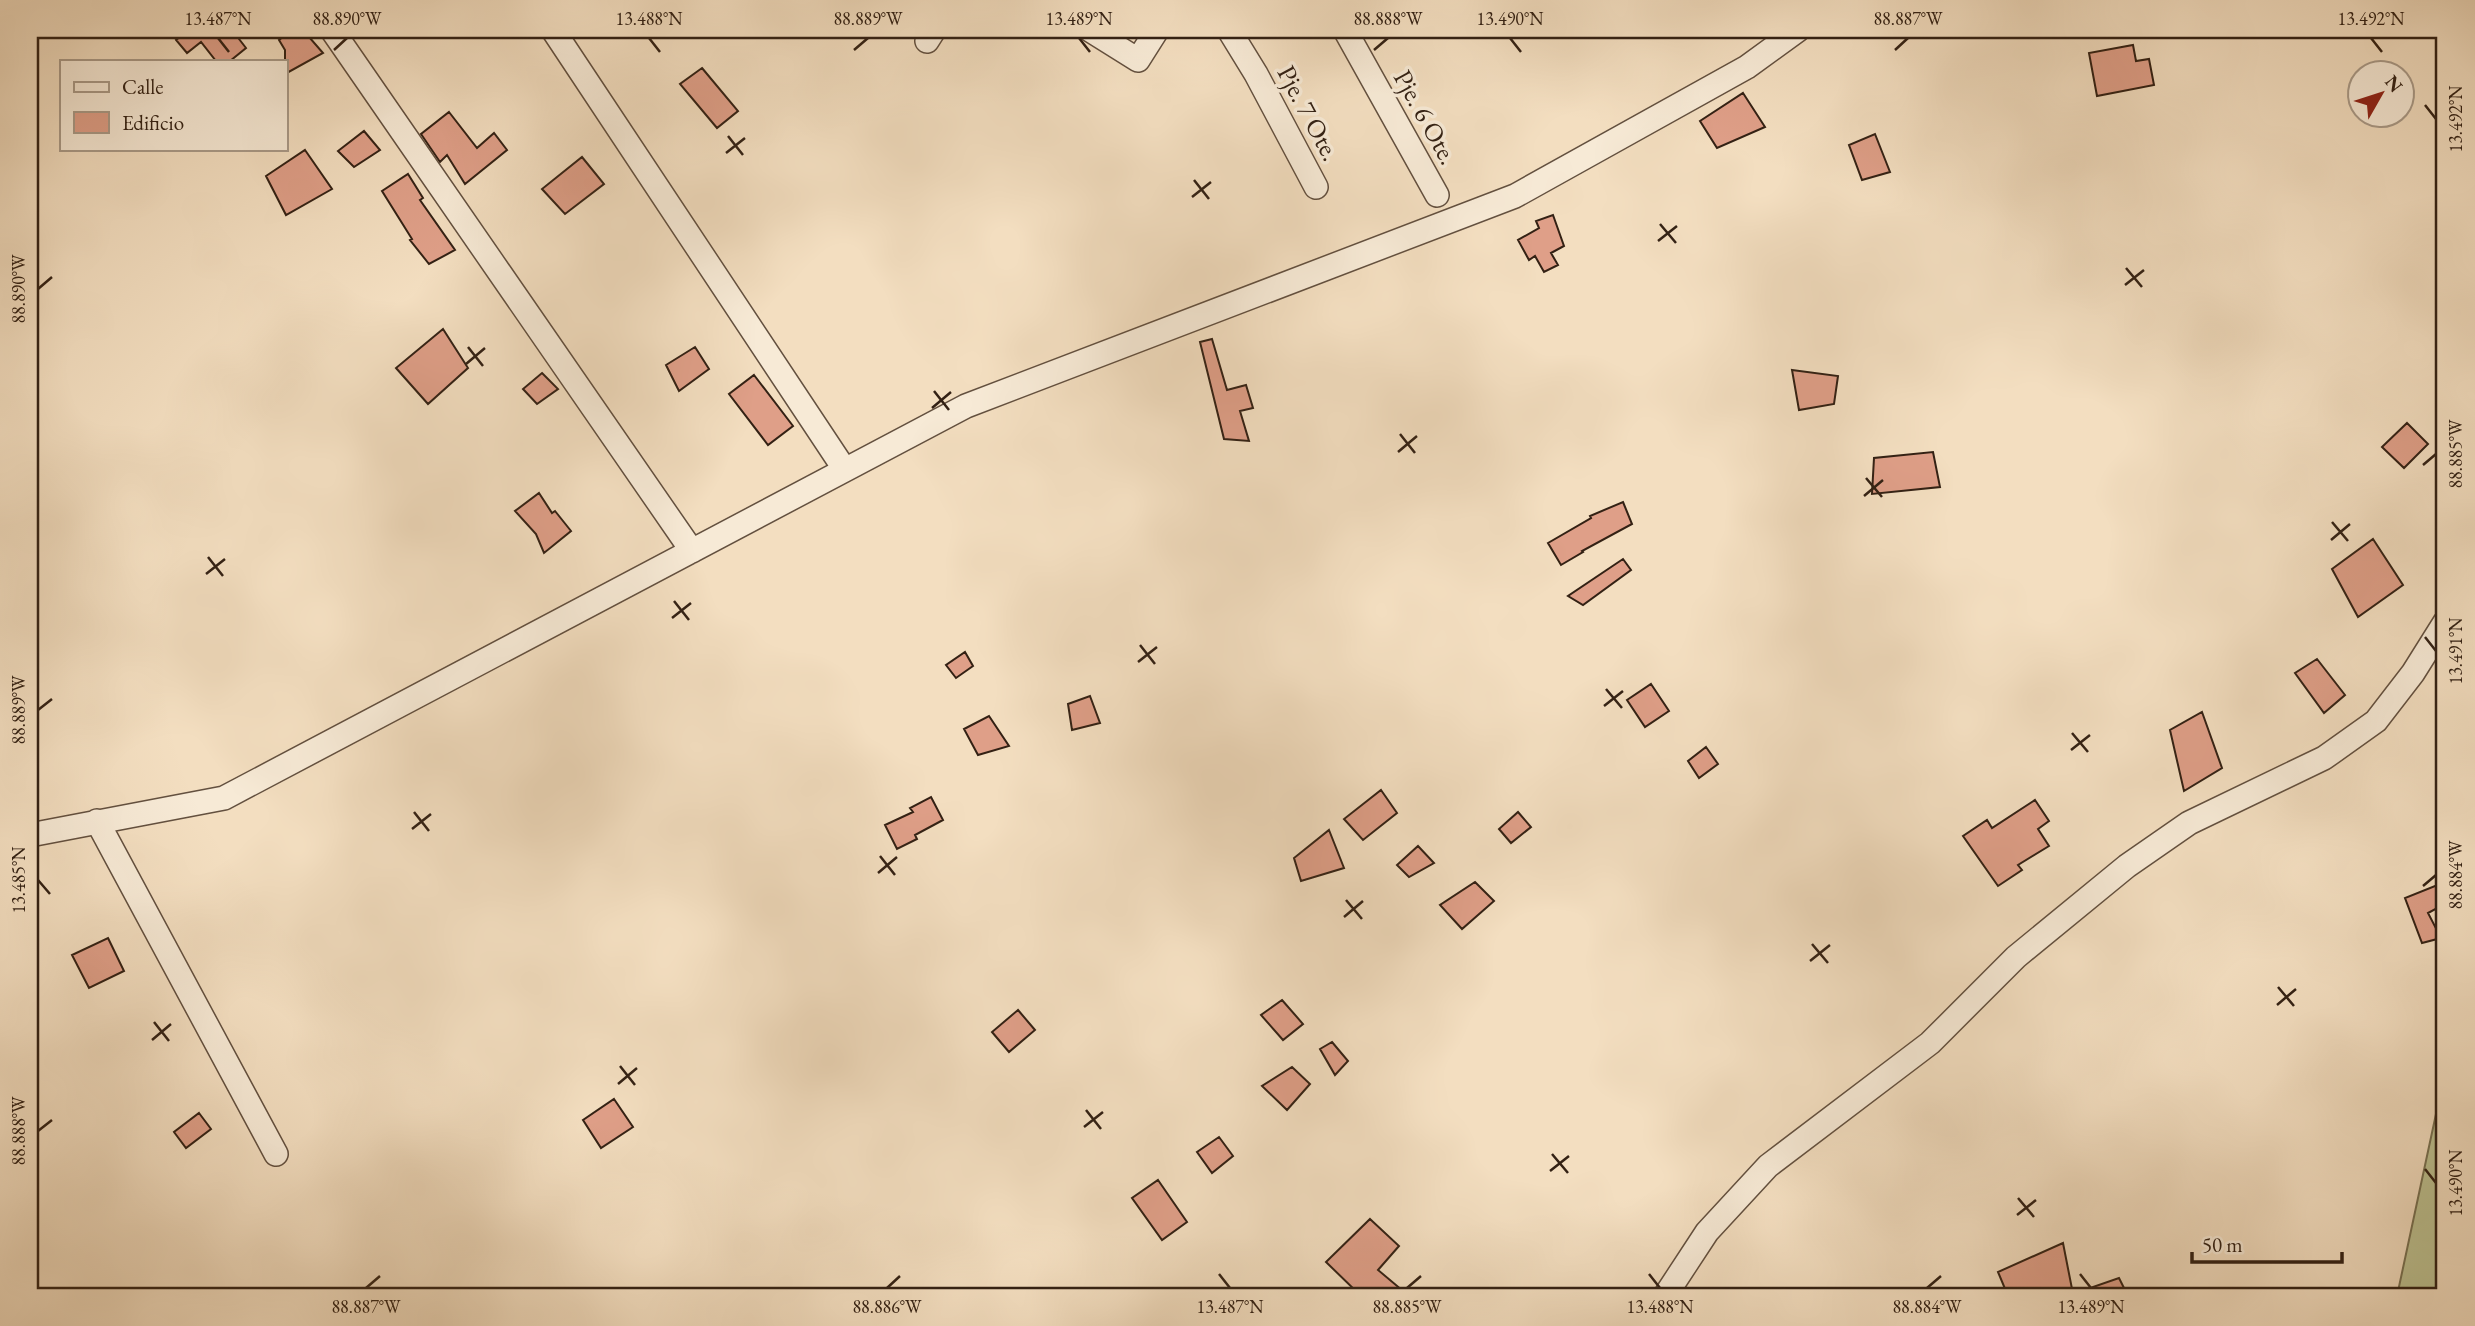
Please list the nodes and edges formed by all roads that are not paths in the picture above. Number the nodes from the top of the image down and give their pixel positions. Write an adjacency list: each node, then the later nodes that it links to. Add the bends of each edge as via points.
1 (332, 30): 11 (street)
2 (553, 30): 10 (street)
3 (1090, 30): 4 (street, via 1138,60)
4 (1157, 30)
5 (1229, 30): 8 (street, Pje. 7 Ote.)
6 (1345, 30): 9 (street, Pje. 6 Ote.)
7 (1798, 30): 10 (street, via 1747,67 1516,196 966,406)
8 (1317, 187)
9 (1437, 195)
10 (845, 470): 11 (street)
11 (692, 551): 13 (street, via 224,799)
12 (2445, 622): 16 (street, via 2376,721 2324,758 2189,823 2127,866 2016,957 1930,1043 1768,1166 1707,1232)
13 (97, 821): 14 (street); 15 (street)
14 (30, 835)
15 (276, 1154)
16 (1665, 1296)

